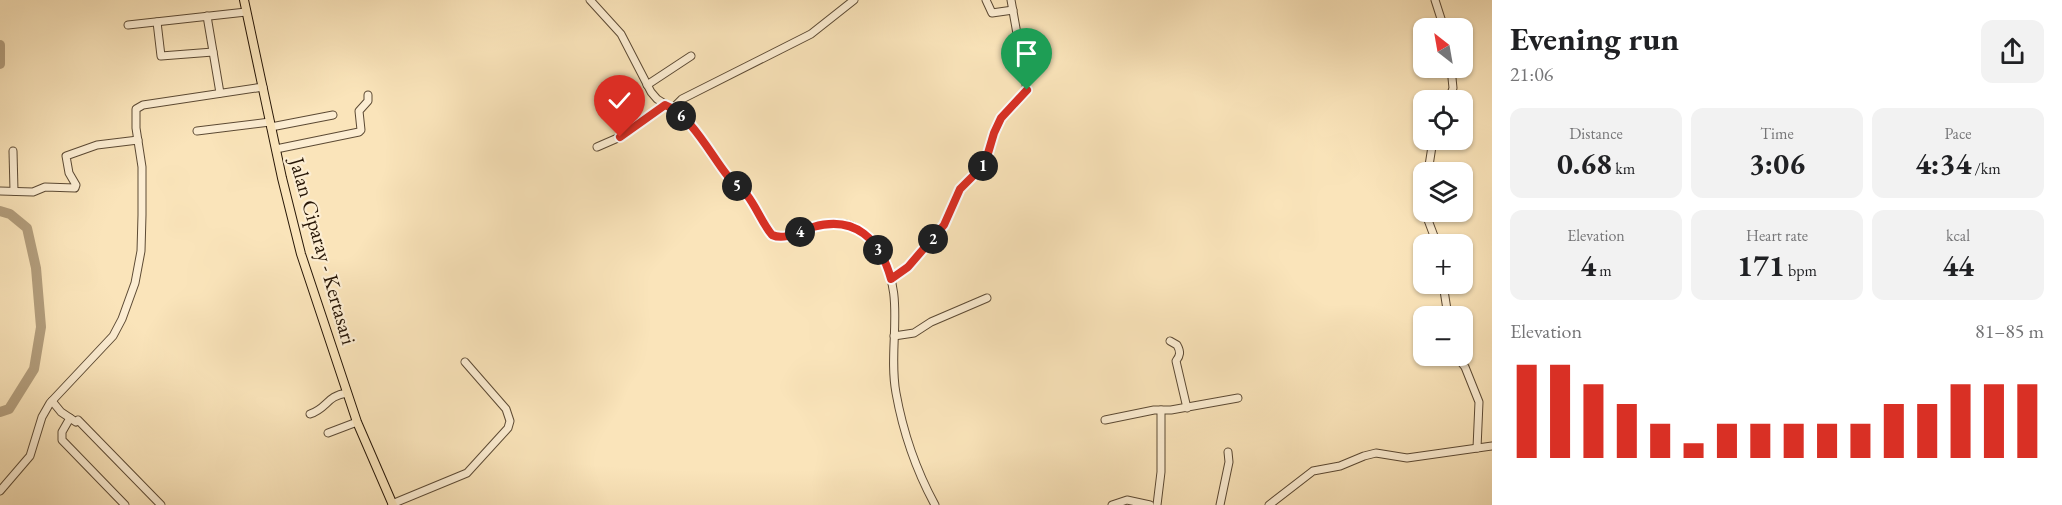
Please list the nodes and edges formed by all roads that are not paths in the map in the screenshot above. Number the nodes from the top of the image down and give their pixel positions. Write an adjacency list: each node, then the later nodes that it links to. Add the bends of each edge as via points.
1 (244, 0): 8 (main road, Jalan Ciparay - Kertasari)
2 (591, 0): 15 (street, via 621,34)
3 (854, 0): 20 (street, via 811,34 682,99)
4 (986, 0): 7 (street, via 991,13)
5 (1011, 0): 7 (street)
6 (1435, 0): 10 (street)
7 (1013, 10): 30 (street, via 1027,90 1001,118 986,160 960,189 944,225 908,267)
8 (246, 12): 9 (street); 16 (main road, Jalan Ciparay - Kertasari)
9 (207, 16): 11 (street); 13 (street)
10 (1441, 18)
11 (157, 22): 12 (street); 13 (street, via 163,56)
12 (128, 25)
13 (213, 52): 17 (street)
14 (691, 56): 15 (street)
15 (647, 85): 19 (street)
16 (262, 87): 17 (street); 22 (main road, Jalan Ciparay - Kertasari)
17 (220, 93): 24 (street, via 140,105 135,112)
18 (368, 95): 26 (street, via 368,101 358,111 359,132)
19 (665, 105): 20 (street); 25 (street, via 620,137)
20 (673, 108): 30 (street, via 748,196 772,235 782,238 829,223 853,226 870,238)
21 (333, 115): 22 (street)
22 (271, 125): 23 (street); 26 (main road, Jalan Ciparay - Kertasari)
23 (197, 131)
24 (138, 140): 29 (street, via 97,145 67,155 75,188); 38 (street, via 142,215 135,283 113,336)
25 (597, 147)
26 (276, 149): 36 (main road, Jalan Ciparay - Kertasari, via 301,254)
27 (12, 151): 29 (street)
28 (0, 191): 29 (street)
29 (14, 191)
30 (891, 279): 32 (street)
31 (987, 298): 32 (street, via 914,333)
32 (894, 336): 53 (street, via 896,394 917,472)
33 (1170, 342): 39 (street, via 1179,350 1176,361)
34 (465, 362): 52 (street, via 506,409 508,428 466,473)
35 (1464, 366): 47 (street, via 1479,402)
36 (347, 393): 41 (street, via 335,395); 44 (main road, Jalan Ciparay - Kertasari)
37 (1238, 398): 39 (street)
38 (52, 400): 42 (street); 49 (street, via 42,417 30,456)
39 (1187, 408): 40 (street)
40 (1161, 410): 43 (street); 56 (street)
41 (310, 414)
42 (70, 418): 50 (street, via 62,440); 51 (street, via 78,420)
43 (1105, 420)
44 (357, 422): 45 (street); 52 (main road, Jalan Ciparay - Kertasari)
45 (328, 433)
46 (1492, 446): 47 (street)
47 (1477, 448): 58 (street, via 1407,458 1376,453 1364,456 1313,471)
48 (1228, 452): 57 (street)
49 (0, 491)
50 (125, 505)
51 (161, 505)
52 (393, 505)
53 (934, 505)
54 (1112, 505): 55 (street, via 1127,500)
55 (1150, 505)
56 (1157, 505)
57 (1220, 505)
58 (1269, 505)

